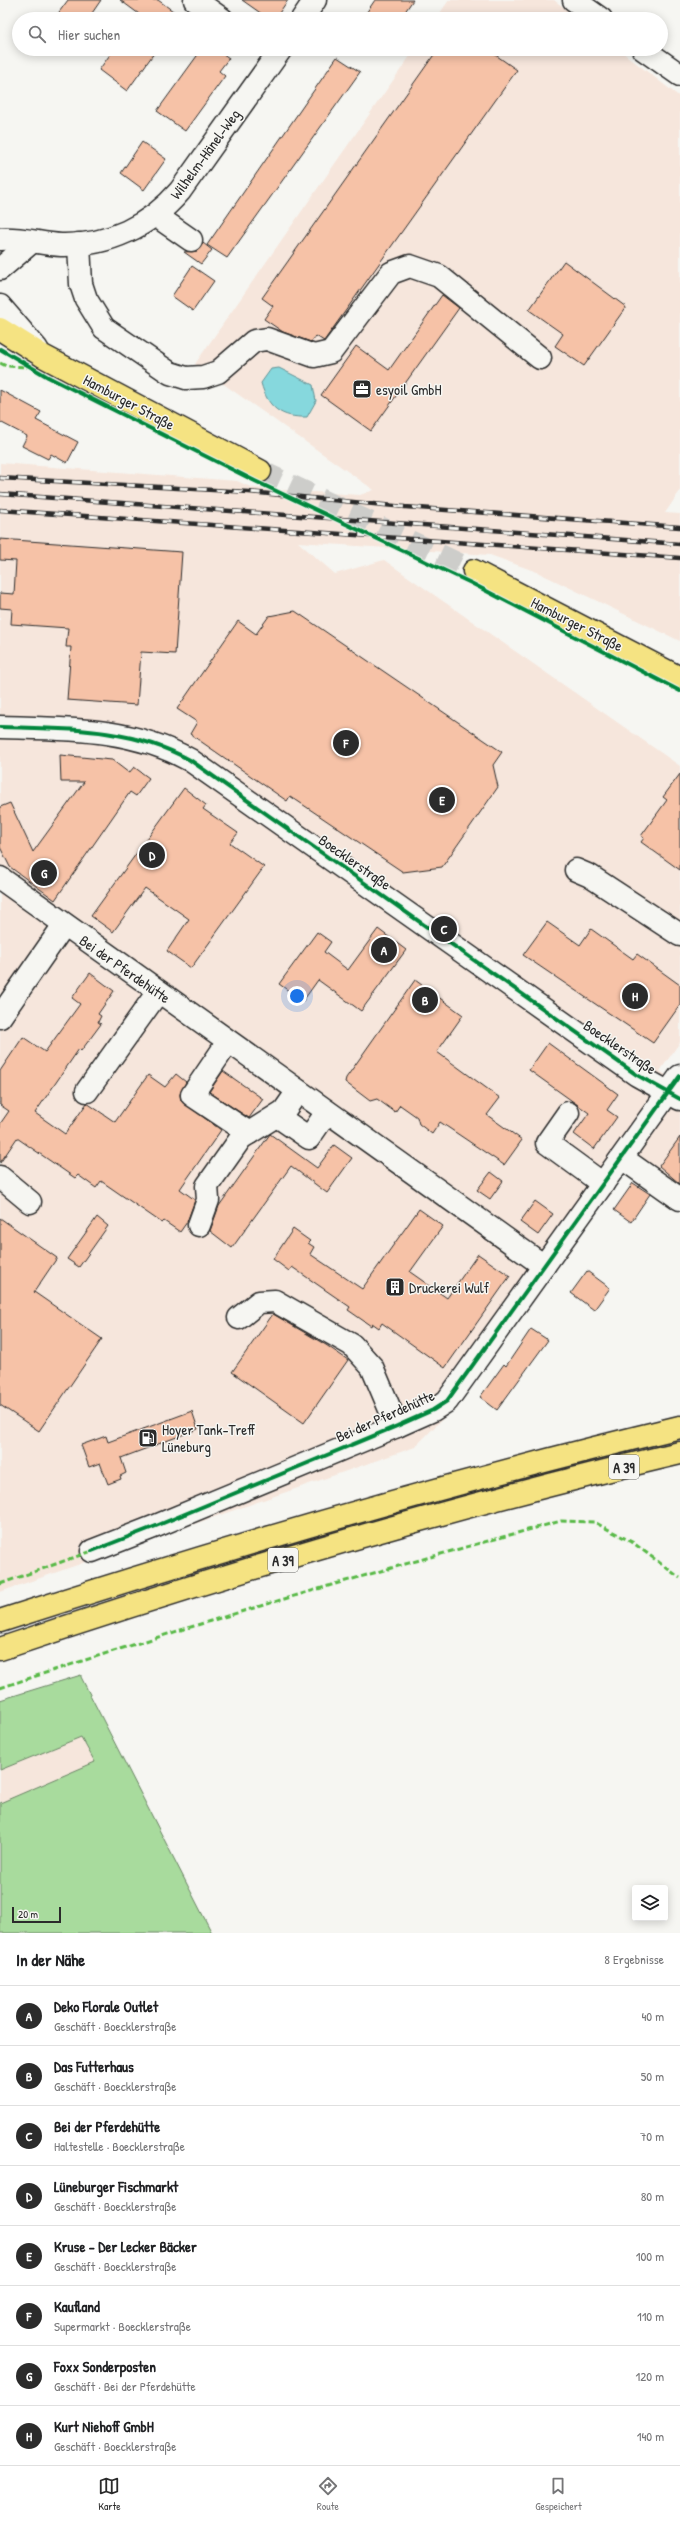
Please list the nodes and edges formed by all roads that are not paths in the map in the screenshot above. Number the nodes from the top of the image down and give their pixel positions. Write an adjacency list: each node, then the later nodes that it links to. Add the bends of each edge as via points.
1 (195, 0): 4 (street)
2 (315, 0): 5 (street)
3 (574, 0): 6 (street)
4 (212, 12)
5 (307, 12)
6 (591, 12)
7 (270, 56): 10 (street, Wilhelm-Hänel-Weg, via 180,191)
8 (653, 56): 9 (street)
9 (680, 75)
10 (155, 216): 12 (street); 14 (street, Wilhelm-Hänel-Weg, via 125,234)
11 (0, 239): 13 (street, Wilhelm-Hänel-Weg)
12 (190, 240)
13 (33, 244): 14 (street, Wilhelm-Hänel-Weg); 15 (street, Wilhelm-Hänel-Weg); 16 (street)
14 (79, 244): 20 (street, via 81,284 86,300 104,328 170,373 186,378 203,377 218,372 254,341 267,339 314,356 331,352 391,273 410,266 439,276)
15 (0, 252)
16 (0, 269)
17 (0, 306): 19 (street)
18 (0, 329): 19 (main road, Hamburger Straße)
19 (43, 356): 21 (main road, Hamburger Straße)
20 (540, 358)
21 (260, 471)
22 (474, 572): 23 (main road, Hamburger Straße)
23 (680, 678)
24 (0, 727): 32 (street, Boecklerstraße, via 104,731 138,738 174,751 416,910 637,1075)
25 (583, 873): 28 (street)
26 (2, 883): 27 (street, Bei der Pferdehütte)
27 (64, 925): 29 (street, Bei der Pferdehütte); 30 (street)
28 (680, 935)
29 (158, 992): 31 (street, Bei der Pferdehütte); 33 (street)
30 (0, 1016)
31 (228, 1042): 34 (street, Bei der Pferdehütte); 38 (street, via 192,1095)
32 (676, 1089): 39 (street, Bei der Pferdehütte)
33 (87, 1091)
34 (298, 1092): 35 (street, Bei der Pferdehütte); 37 (street)
35 (327, 1112): 37 (street, via 309,1138); 45 (street, Bei der Pferdehütte)
36 (568, 1113): 41 (street, via 547,1143)
37 (277, 1116): 38 (street)
38 (249, 1133): 44 (street, via 241,1138 207,1186 208,1200)
39 (622, 1158): 41 (street, Bei der Pferdehütte); 42 (street)
40 (0, 1177): 43 (street)
41 (603, 1184): 45 (street, Bei der Pferdehütte)
42 (680, 1199)
43 (30, 1202)
44 (199, 1225)
45 (544, 1266): 47 (street, Bei der Pferdehütte, via 447,1401)
46 (239, 1318): 47 (street, via 259,1302 275,1301 352,1345 372,1367)
47 (397, 1426): 50 (street, Bei der Pferdehütte)
48 (680, 1427): 51 (main road, A 39, via 346,1513)
49 (680, 1453): 52 (main road, A 39, via 568,1480 353,1538)
50 (92, 1551)
51 (0, 1621)
52 (0, 1649)

